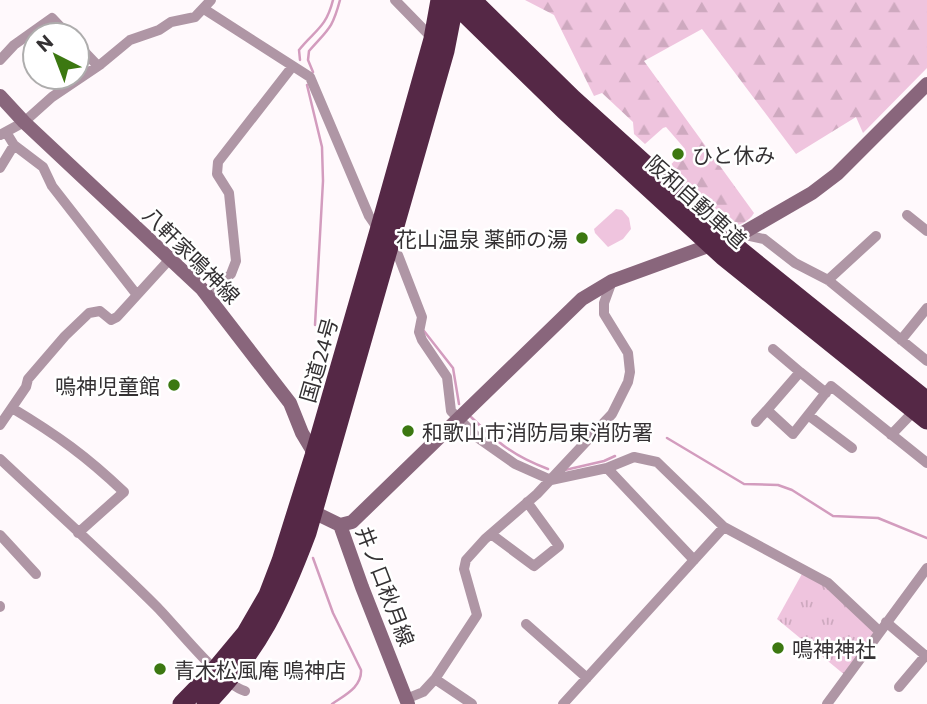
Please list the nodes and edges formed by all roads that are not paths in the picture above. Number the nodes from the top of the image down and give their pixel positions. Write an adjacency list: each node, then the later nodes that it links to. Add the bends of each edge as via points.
1 (394, 0): 7 (street)
2 (440, 0): 7 (highway, 国道24号)
3 (453, 0): 5 (highway, 阪和自動車道); 7 (highway, 国道24号)
4 (208, 4): 10 (street, via 195,17 130,40); 11 (street)
5 (473, 9): 22 (highway, 阪和自動車道, via 572,98 702,227)
6 (21, 40): 9 (street)
7 (439, 45): 21 (highway, 国道24号)
8 (91, 59): 10 (street)
9 (0, 60)
10 (98, 66): 14 (street)
11 (292, 67): 21 (street, via 313,82 369,216); 27 (street, via 218,162 216,174 229,193 236,261 231,274)
12 (927, 84): 22 (street, via 837,174)
13 (0, 96): 14 (street, 八軒家鳴神線)
14 (24, 122): 15 (street); 23 (street, 八軒家鳴神線)
15 (3, 133): 16 (street)
16 (14, 145): 17 (street); 26 (street, via 43,167 52,186)
17 (0, 168)
18 (907, 215): 19 (street)
19 (927, 231)
20 (876, 236): 24 (street)
21 (385, 239): 38 (street, via 398,255 422,317 419,332 447,377 451,411); 45 (highway, 国道24号)
22 (735, 247): 24 (street, via 764,239); 25 (street); 34 (highway, 阪和自動車道)
23 (169, 260): 26 (street); 27 (street, 八軒家鳴神線)
24 (828, 280): 29 (street)
25 (612, 281): 38 (street, via 582,299); 48 (street, via 604,314 628,354 628,382 612,414)
26 (137, 295): 35 (street, via 111,320 100,311 89,313 28,379)
27 (206, 295): 45 (street, 八軒家鳴神線, via 290,403)
28 (927, 308): 29 (street)
29 (901, 340): 31 (street)
30 (773, 349): 32 (street)
31 (927, 361)
32 (800, 372): 33 (street); 36 (street)
33 (826, 393): 37 (street); 42 (street, via 831,386)
34 (921, 400): 39 (highway, 阪和自動車道); 42 (street)
35 (12, 408): 41 (street); 53 (street, via 57,434 124,492)
36 (767, 410): 37 (street, via 793,434); 40 (street)
37 (808, 415): 43 (street)
38 (457, 418): 48 (street, via 496,452); 51 (street, via 352,522)
39 (927, 420)
40 (756, 422)
41 (0, 425)
42 (891, 435): 46 (street)
43 (852, 448)
44 (0, 459): 53 (street)
45 (321, 459): 50 (highway, 国道24号)
46 (927, 463)
47 (607, 468): 48 (street); 52 (street, via 634,457 657,462); 56 (street)
48 (551, 480): 49 (street)
49 (527, 502): 54 (street); 54 (street, via 558,546 534,566)
50 (306, 509): 51 (street, 井ノ口秋月線); 64 (highway, 国道24号, via 282,599)
51 (340, 525): 66 (street, 井ノ口秋月線)
52 (724, 527): 56 (street); 60 (street, via 828,583)
53 (78, 533): 64 (street)
54 (491, 534): 63 (street, via 466,560 464,569 477,615)
55 (0, 535): 58 (street)
56 (694, 560): 62 (street)
57 (927, 568): 60 (street)
58 (36, 574)
59 (526, 624): 62 (street)
60 (883, 627): 61 (street); 71 (street)
61 (926, 656): 65 (street)
62 (587, 678): 70 (street)
63 (435, 679): 66 (street); 69 (street)
64 (230, 680): 67 (highway, 国道24号); 68 (highway, 国道24号)
65 (899, 687)
66 (407, 701)
67 (182, 704)
68 (206, 704)
69 (472, 704)
70 (563, 704)
71 (828, 704)

